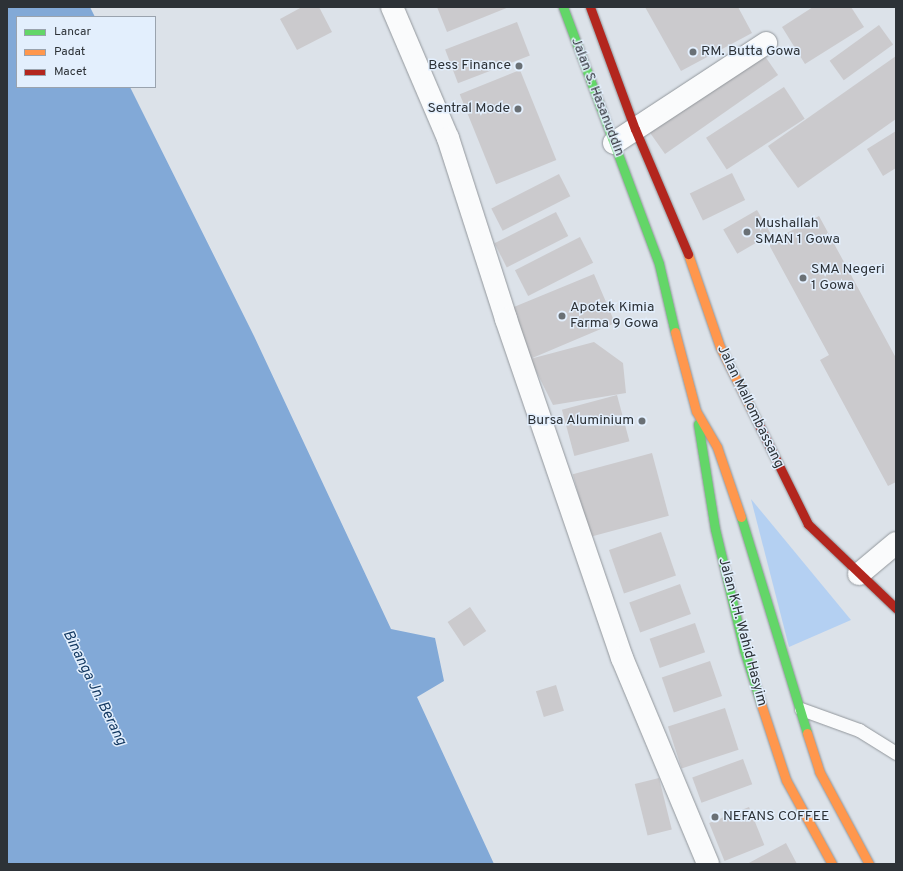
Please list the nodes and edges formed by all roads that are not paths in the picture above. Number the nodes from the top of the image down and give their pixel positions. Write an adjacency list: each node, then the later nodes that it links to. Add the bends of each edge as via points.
1 (392, 7): 14 (street, via 448,138 506,319 622,658)
2 (563, 7): 6 (highway, Jalan S. Hasanuddin)
3 (590, 7): 5 (highway, Jalan S. Hasanuddin)
4 (766, 43): 5 (street)
5 (635, 129): 6 (street); 7 (highway, Jalan S. Hasanuddin)
6 (614, 143): 8 (highway, Jalan S. Hasanuddin, via 659,264 685,377)
7 (656, 174): 10 (highway, Jalan Mallombassang, via 684,243 720,347 739,390 808,524)
8 (696, 411): 12 (highway, Jalan K.H. Wahid Hasyim, via 717,447 728,476); 15 (highway, Jalan K.H. Wahid Hasyim, via 715,529 744,650 786,780)
9 (896, 543): 10 (street)
10 (859, 574): 11 (highway, Jalan Mallombassang)
11 (896, 608)
12 (801, 709): 13 (lane, via 859,730); 16 (highway, Jalan K.H. Wahid Hasyim, via 819,771)
13 (896, 753)
14 (708, 864)
15 (832, 864)
16 (869, 864)

